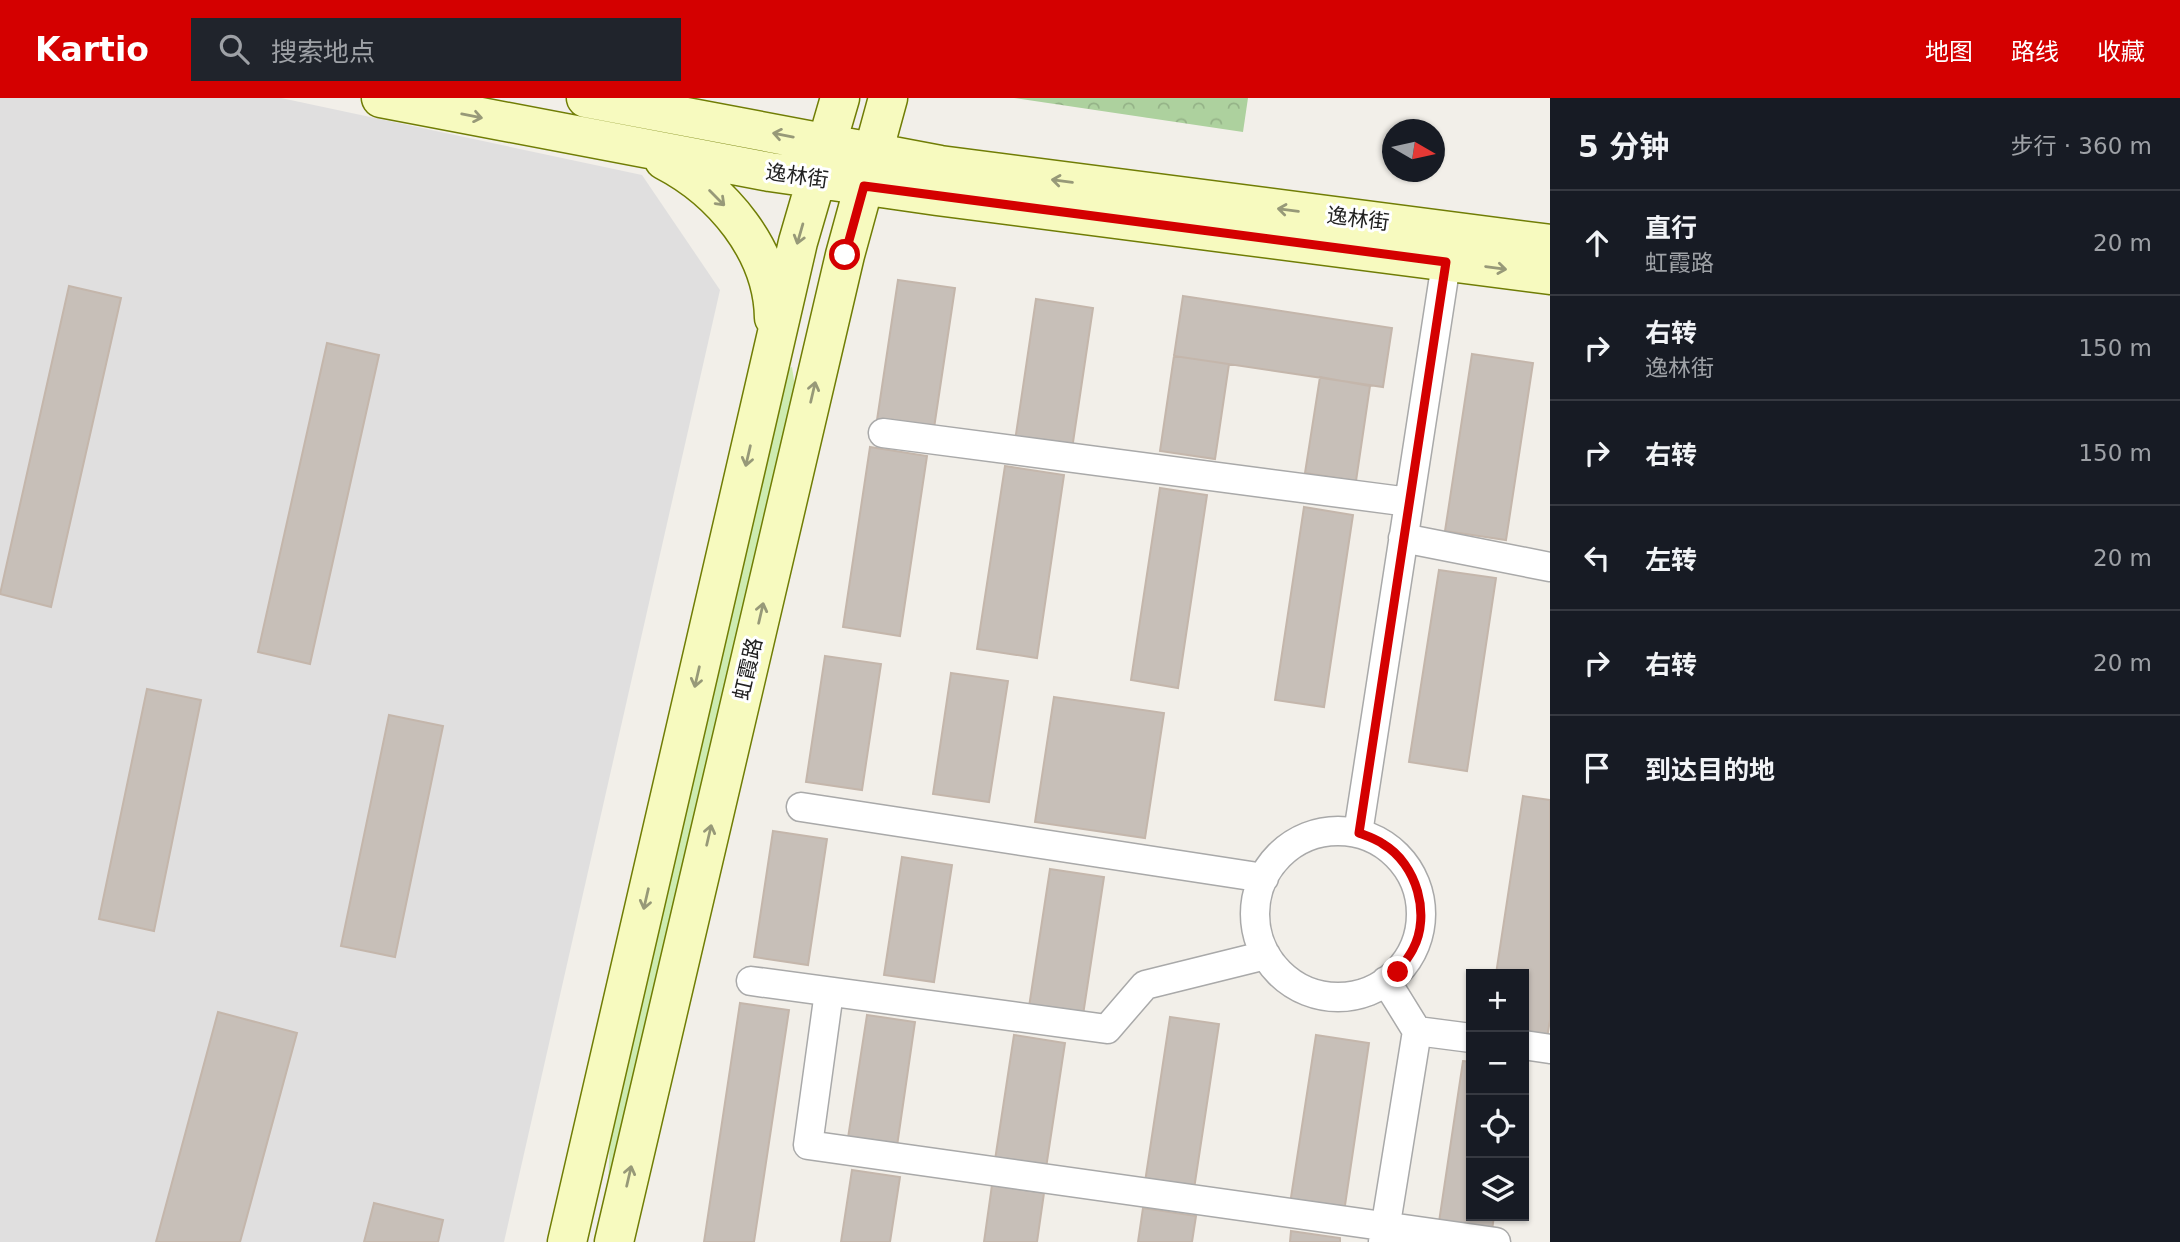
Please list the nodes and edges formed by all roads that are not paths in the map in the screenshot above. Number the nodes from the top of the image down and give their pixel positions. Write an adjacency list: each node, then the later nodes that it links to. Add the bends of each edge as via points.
1 (381, 98): 7 (street, 逸林街, one-way to 7)
2 (586, 98): 6 (street, 逸林街)
3 (738, 98): 6 (street, via 690,108)
4 (840, 98): 8 (street)
5 (888, 98): 9 (street, 虹霞路)
6 (648, 109): 8 (street, 逸林街, one-way to 6)
7 (640, 148): 8 (street, 逸林街, via 749,168); 13 (street, one-way to 13, via 692,177 717,196 740,223 769,282)
8 (821, 161): 9 (street, 逸林街); 13 (street, one-way to 13)
9 (869, 169): 11 (street, 逸林街, via 940,165); 31 (street, 虹霞路, one-way to 9)
10 (1550, 244): 11 (street, 逸林街)
11 (1448, 246): 12 (street, 逸林街, one-way to 12); 15 (street)
12 (1550, 275)
13 (775, 342): 30 (street, one-way to 30)
14 (883, 433): 15 (street)
15 (1409, 502): 16 (street)
16 (1404, 538): 17 (street); 19 (street)
17 (1550, 567)
18 (801, 807): 20 (street)
19 (1359, 833): 20 (street, via 1333,831 1308,836 1286,849); 23 (street, via 1385,845 1406,865 1418,891 1421,919 1415,948)
20 (1264, 878): 21 (street, via 1255,916)
21 (1266, 955): 23 (street, via 1292,984 1319,995 1348,997); 24 (street, via 1145,985 1107,1029)
22 (751, 981): 24 (street)
23 (1386, 981): 25 (street)
24 (829, 992): 29 (street, via 808,1145)
25 (1417, 1031): 26 (street); 29 (street)
26 (1466, 1037)
27 (1529, 1046): 28 (street)
28 (1550, 1049)
29 (1385, 1234): 32 (street)
30 (567, 1242)
31 (614, 1242)
32 (1496, 1242)

